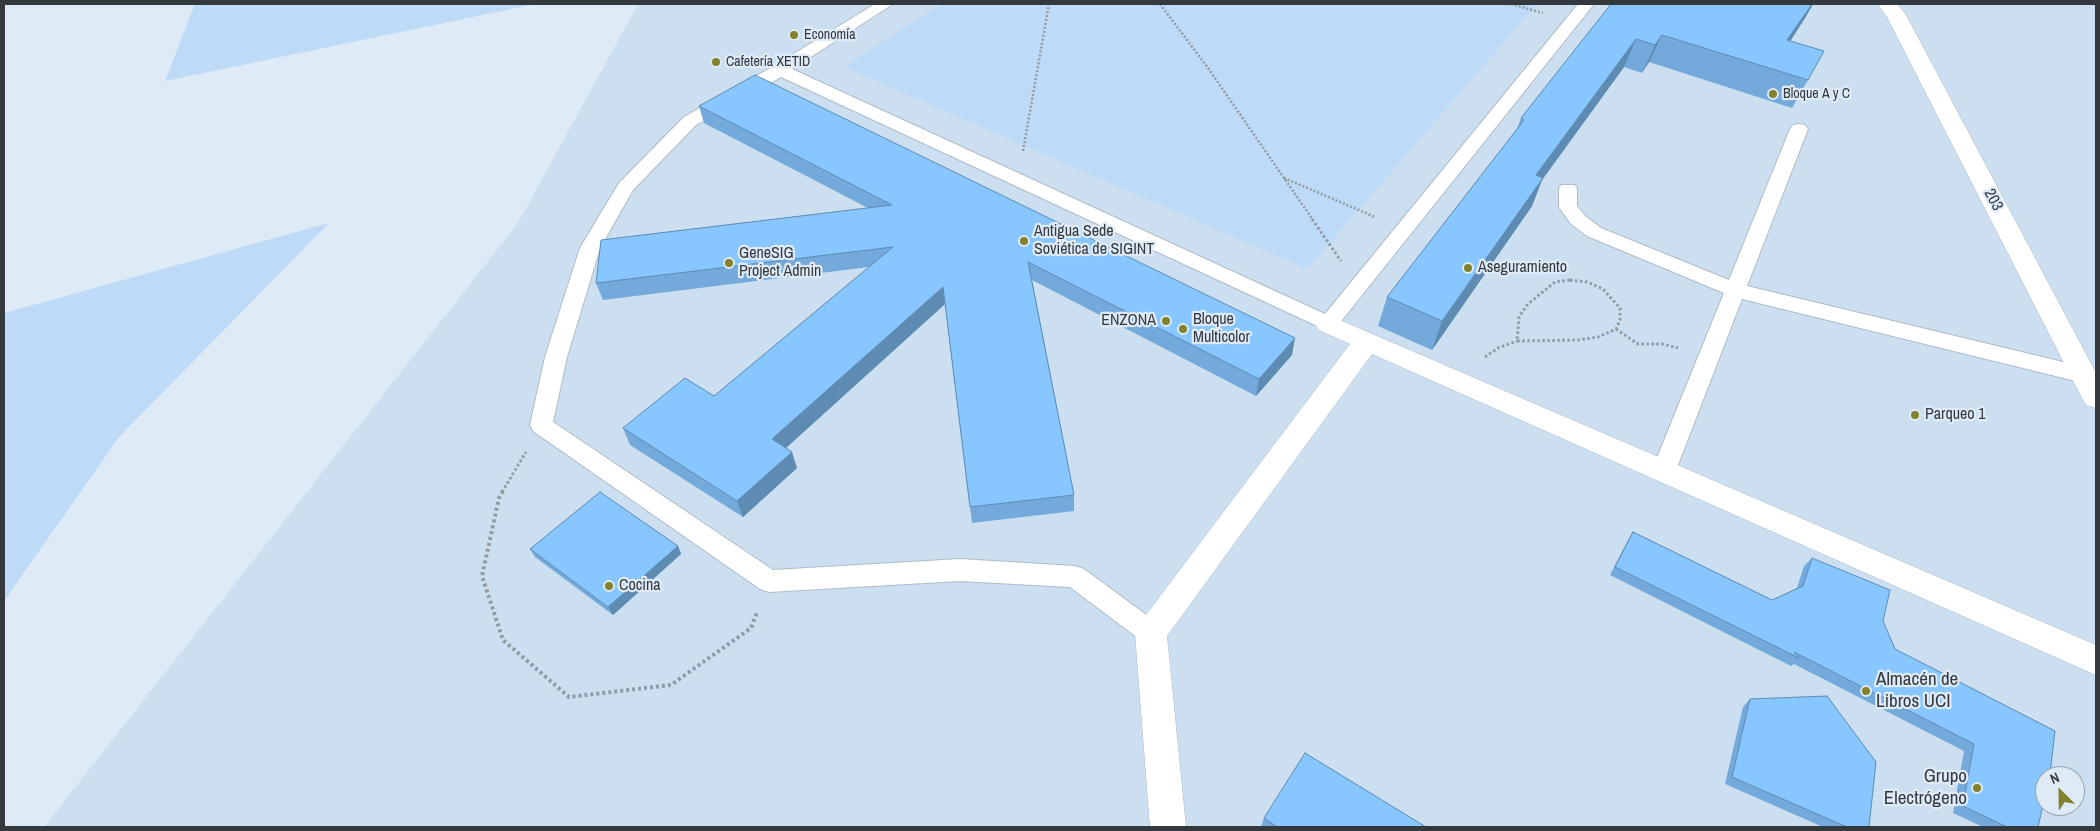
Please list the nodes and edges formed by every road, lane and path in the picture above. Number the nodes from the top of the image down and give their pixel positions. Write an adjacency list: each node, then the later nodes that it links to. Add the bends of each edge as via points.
1 (885, 4): 6 (lane)
2 (1049, 4): 9 (path)
3 (1160, 4): 8 (path)
4 (1586, 4): 11 (lane)
5 (1887, 4): 19 (street, 203, via 1896,15)
6 (780, 70): 9 (lane); 22 (lane, via 690,121 626,187 590,248 556,358)
7 (1799, 129): 13 (lane)
8 (1284, 177): 11 (path); 12 (path)
9 (1018, 181): 14 (lane)
10 (1568, 189): 13 (lane, via 1568,207 1594,232)
11 (1404, 230): 12 (lane)
12 (1359, 286): 14 (lane)
13 (1735, 290): 18 (lane); 19 (lane)
14 (1328, 324): 16 (street)
15 (1616, 328): 17 (path, via 1598,337 1578,340); 17 (path, via 1620,308 1613,298 1587,282 1570,280 1555,282 1528,304 1519,317); 18 (path, via 1638,344 1662,344 1694,353)
16 (1367, 341): 20 (street); 25 (street)
17 (1517, 341): 20 (path, via 1482,358)
18 (1710, 350): 23 (lane)
19 (2084, 374): 21 (street, 203)
20 (1464, 382): 23 (street)
21 (2096, 398)
22 (541, 425): 24 (lane); 24 (path, via 499,498 482,576 503,640 569,697 671,685 751,628)
23 (1664, 470): 26 (street)
24 (769, 581): 25 (lane, via 960,570 1075,577)
25 (1151, 633): 27 (street)
26 (2096, 660)
27 (1168, 827)

